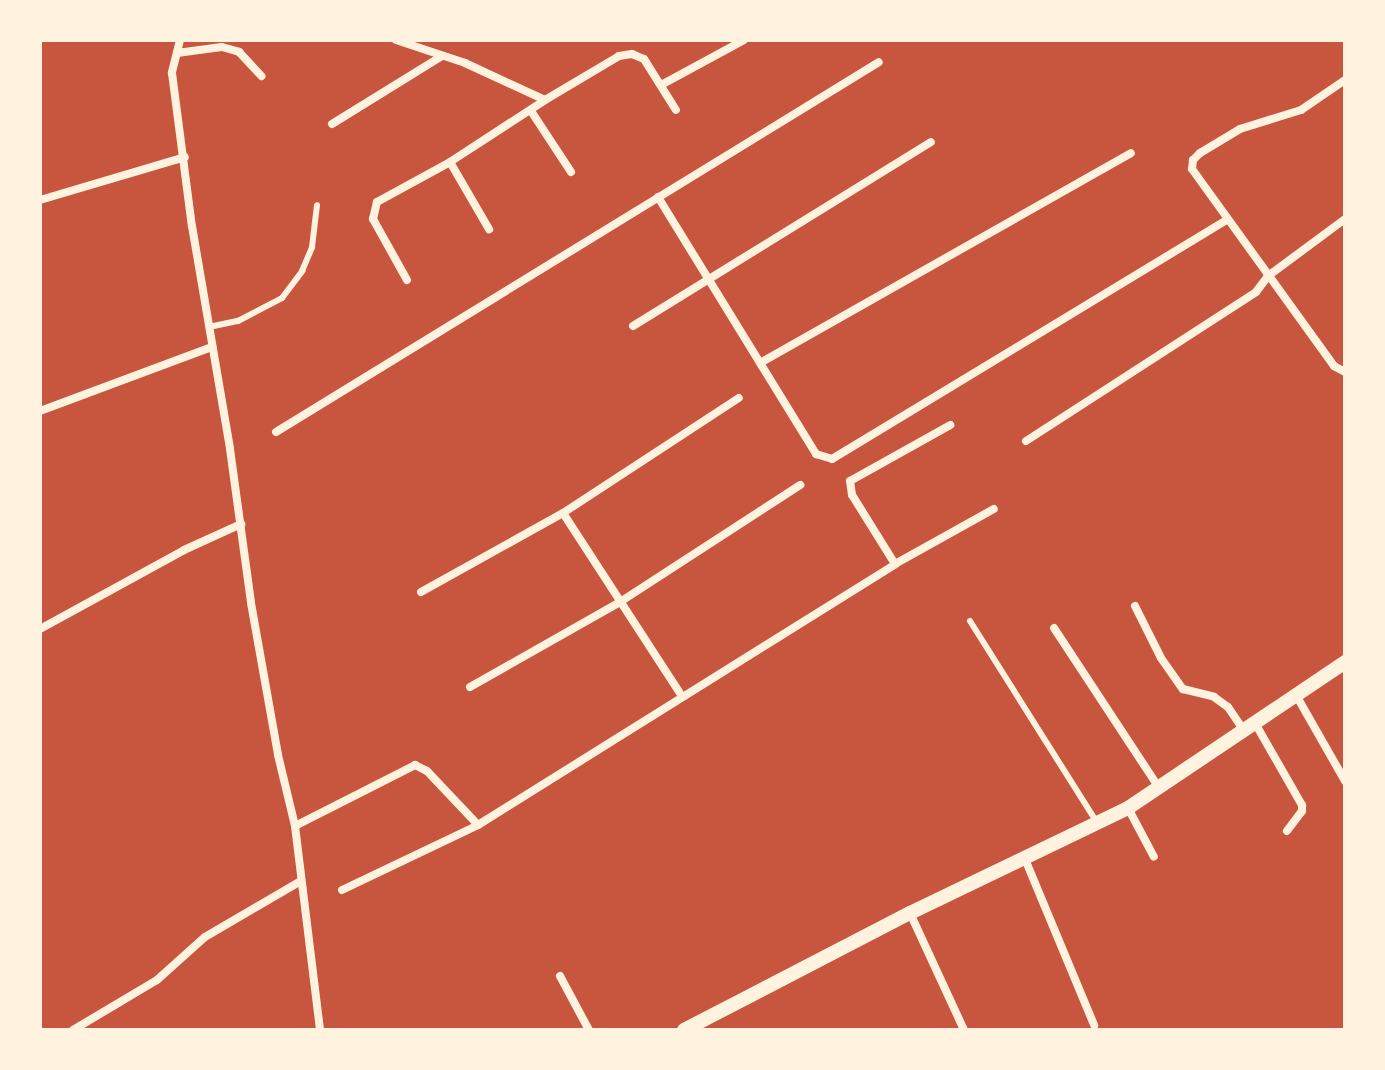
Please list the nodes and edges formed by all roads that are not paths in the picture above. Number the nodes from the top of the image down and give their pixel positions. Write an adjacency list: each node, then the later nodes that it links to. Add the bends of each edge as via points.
1 (180, 40): 4 (street)
2 (396, 40): 5 (street)
3 (744, 40): 9 (street)
4 (177, 53): 7 (street, via 222,47 239,52); 16 (street, via 172,73)
5 (442, 56): 10 (street); 13 (street)
6 (879, 62): 19 (street)
7 (261, 76)
8 (1345, 80): 23 (street, via 1301,110 1240,129 1193,160 1192,169)
9 (661, 85): 10 (street, via 644,59 632,54 619,56); 11 (street)
10 (545, 100): 12 (street)
11 (676, 110)
12 (531, 111): 17 (street); 18 (street)
13 (332, 124)
14 (931, 142): 26 (street)
15 (1131, 153): 31 (street)
16 (185, 157): 20 (street); 29 (street)
17 (450, 162): 24 (street); 27 (street, via 374,206 373,219)
18 (571, 172)
19 (658, 197): 26 (street); 36 (street)
20 (40, 200)
21 (317, 205): 29 (lane, via 312,247 282,298 238,321)
22 (1345, 219): 25 (street)
23 (1227, 220): 25 (street); 31 (street, via 832,459 816,454)
24 (489, 229)
25 (1268, 276): 32 (street, via 1334,366); 37 (street, via 1256,292)
26 (709, 279): 28 (street); 31 (street)
27 (407, 280)
28 (633, 326)
29 (209, 327): 30 (street)
30 (212, 347): 34 (street); 41 (street)
31 (760, 363)
32 (1345, 372)
33 (739, 398): 40 (street)
34 (40, 411)
35 (950, 425): 42 (street, via 850,481 852,495)
36 (276, 432)
37 (1026, 441)
38 (800, 485): 44 (street)
39 (994, 509): 42 (street)
40 (563, 513): 43 (street); 44 (street)
41 (241, 524): 48 (street); 59 (street, via 278,755)
42 (895, 564): 52 (street)
43 (421, 592)
44 (620, 602): 50 (street); 52 (street)
45 (1135, 606): 53 (street, via 1183,689 1214,697)
46 (970, 621): 57 (lane)
47 (1054, 628): 55 (street)
48 (40, 629)
49 (1345, 662): 51 (street)
50 (470, 687)
51 (1296, 695): 53 (street); 54 (street)
52 (682, 696): 58 (street)
53 (1250, 727): 55 (street); 60 (street, via 1302,805)
54 (1345, 781)
55 (1159, 788): 56 (street)
56 (1128, 808): 57 (street); 61 (street)
57 (1098, 824): 62 (street)
58 (478, 825): 59 (street, via 415,765); 64 (street)
59 (295, 826): 63 (street)
60 (1287, 831)
61 (1154, 857)
62 (1025, 859): 65 (street); 67 (street)
63 (301, 881): 68 (street, via 205,937 157,980); 69 (street)
64 (342, 890)
65 (910, 913): 71 (street); 72 (street)
66 (560, 976): 70 (street)
67 (1094, 1025)
68 (73, 1030)
69 (320, 1030)
70 (589, 1030)
71 (684, 1030)
72 (964, 1030)

